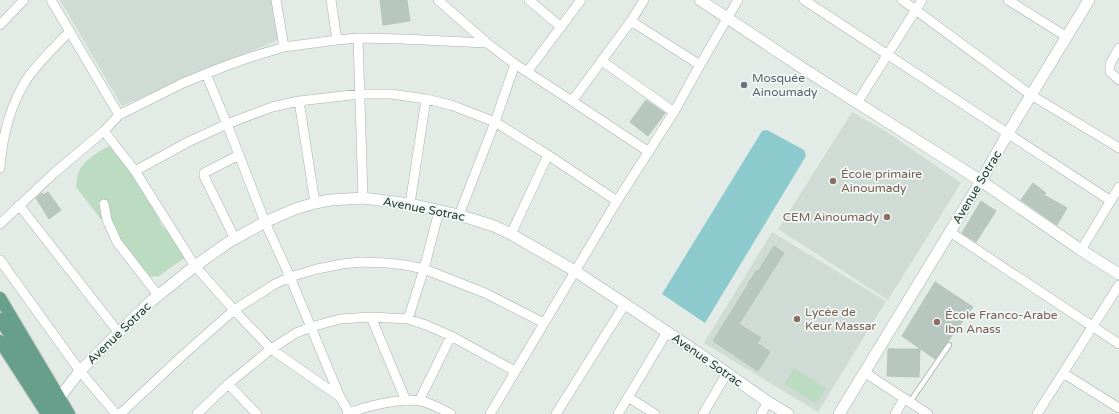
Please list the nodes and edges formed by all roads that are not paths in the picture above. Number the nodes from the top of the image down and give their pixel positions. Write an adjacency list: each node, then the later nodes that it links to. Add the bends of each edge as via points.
1 (24, 0): 19 (street)
2 (51, 0): 21 (street)
3 (276, 0): 26 (street)
4 (331, 0): 24 (street)
5 (438, 0): 25 (street)
6 (529, 0): 20 (street)
7 (581, 0): 20 (street)
8 (644, 0): 18 (street)
9 (700, 0): 17 (street)
10 (738, 0): 17 (street)
11 (804, 0): 28 (street)
12 (902, 0): 16 (street)
13 (922, 0): 16 (street)
14 (1008, 0): 22 (street)
15 (1089, 0): 22 (street, Avenue Sotrac)
16 (916, 10): 28 (street); 36 (street)
17 (728, 19): 31 (street); 40 (street)
18 (631, 21): 29 (street); 31 (street)
19 (0, 25)
20 (561, 27): 32 (street)
21 (70, 31): 42 (street); 51 (street, via 39,63 18,95 5,136)
22 (1067, 37): 36 (street, Avenue Sotrac)
23 (358, 38): 24 (street); 25 (street); 35 (street)
24 (337, 40): 26 (street)
25 (487, 43): 30 (street)
26 (284, 47): 33 (street)
27 (1119, 48): 34 (street, via 1109,70)
28 (886, 55): 40 (street); 46 (street)
29 (602, 61): 39 (street); 41 (street)
30 (515, 64): 32 (street); 43 (street)
31 (700, 65): 41 (street)
32 (527, 72): 39 (street)
33 (206, 74): 42 (street); 44 (street)
34 (1119, 80)
35 (360, 94): 37 (street, via 391,94); 38 (street); 55 (street)
36 (1031, 95): 46 (street, Avenue Sotrac); 47 (street)
37 (426, 99): 43 (street, via 451,105); 60 (street)
38 (300, 101): 44 (street, via 272,107); 58 (street)
39 (572, 101): 48 (street)
40 (857, 103): 53 (street)
41 (674, 112): 48 (street)
42 (119, 115): 45 (street)
43 (495, 122): 50 (street); 63 (street)
44 (227, 124): 49 (street); 52 (street)
45 (104, 131): 52 (street); 61 (street)
46 (1008, 133): 53 (street, Avenue Sotrac); 57 (street)
47 (1119, 148)
48 (649, 152): 56 (street)
49 (239, 155): 64 (street); 68 (street, via 204,173)
50 (548, 155): 56 (street); 67 (street)
51 (0, 168)
52 (135, 171): 71 (street)
53 (982, 181): 66 (street, Avenue Sotrac); 69 (street)
54 (1119, 188): 57 (street)
55 (363, 198): 58 (street, Avenue Sotrac); 60 (street, Avenue Sotrac)
56 (617, 201): 73 (street)
57 (1111, 201): 69 (street)
58 (315, 203): 64 (street, Avenue Sotrac)
59 (104, 204): 77 (street, via 107,220 117,242)
60 (410, 204): 62 (street, Avenue Sotrac)
61 (19, 206): 65 (street); 88 (street)
62 (439, 210): 63 (street, Avenue Sotrac); 72 (street)
63 (459, 215): 67 (street, Avenue Sotrac)
64 (266, 222): 68 (street, Avenue Sotrac); 75 (street)
65 (0, 224)
66 (950, 232): 85 (street); 96 (street, Avenue Sotrac)
67 (512, 234): 73 (street, Avenue Sotrac)
68 (235, 239): 71 (street, Avenue Sotrac)
69 (1081, 250): 74 (street)
70 (0, 260): 94 (street)
71 (195, 266): 77 (street, Avenue Sotrac); 80 (street)
72 (424, 269): 75 (street, via 361,262 317,269); 82 (street); 84 (street, via 485,293)
73 (575, 271): 79 (street, Avenue Sotrac); 84 (street)
74 (1119, 274)
75 (290, 277): 80 (street); 86 (street)
76 (1119, 285): 85 (street)
77 (158, 295): 88 (street, Avenue Sotrac)
78 (0, 298): 102 (main road)
79 (625, 304): 87 (street, Avenue Sotrac); 118 (street)
80 (234, 310): 93 (street); 112 (street)
81 (371, 317): 82 (street); 86 (street, via 340,319); 103 (street)
82 (408, 318): 89 (street)
83 (0, 319): 102 (main road)
84 (544, 323): 95 (street)
85 (1093, 326): 90 (street); 98 (street)
86 (311, 327): 93 (street); 100 (street)
87 (668, 332): 97 (street, Avenue Sotrac); 101 (street)
88 (119, 333): 94 (street, Avenue Sotrac)
89 (452, 336): 95 (street); 104 (street)
90 (1119, 344)
91 (949, 345): 105 (lane)
92 (2, 346): 108 (main road)
93 (271, 349): 99 (street); 100 (street)
94 (80, 371): 102 (street, Avenue Sotrac); 111 (street)
95 (515, 371): 117 (street)
96 (864, 372): 105 (street); 124 (street, Avenue Sotrac)
97 (727, 373): 106 (street, Avenue Sotrac); 121 (street)
98 (1063, 373): 107 (street); 127 (street)
99 (228, 384): 113 (street); 114 (street)
100 (340, 397): 115 (street)
101 (628, 397): 119 (street); 120 (street)
102 (55, 399): 109 (main road); 110 (main road)
103 (406, 401): 104 (street); 115 (street)
104 (419, 401): 116 (street)
105 (907, 401): 125 (street); 126 (street)
106 (768, 402): 122 (street); 123 (street, Avenue Sotrac)
107 (1119, 408)
108 (47, 414)
109 (61, 414)
110 (70, 414)
111 (116, 414)
112 (120, 414)
113 (197, 414)
114 (257, 414)
115 (349, 414)
116 (451, 414)
117 (490, 414)
118 (556, 414)
119 (618, 414)
120 (655, 414)
121 (702, 414)
122 (761, 414)
123 (788, 414)
124 (839, 414)
125 (895, 414)
126 (928, 414)
127 (1037, 414)

